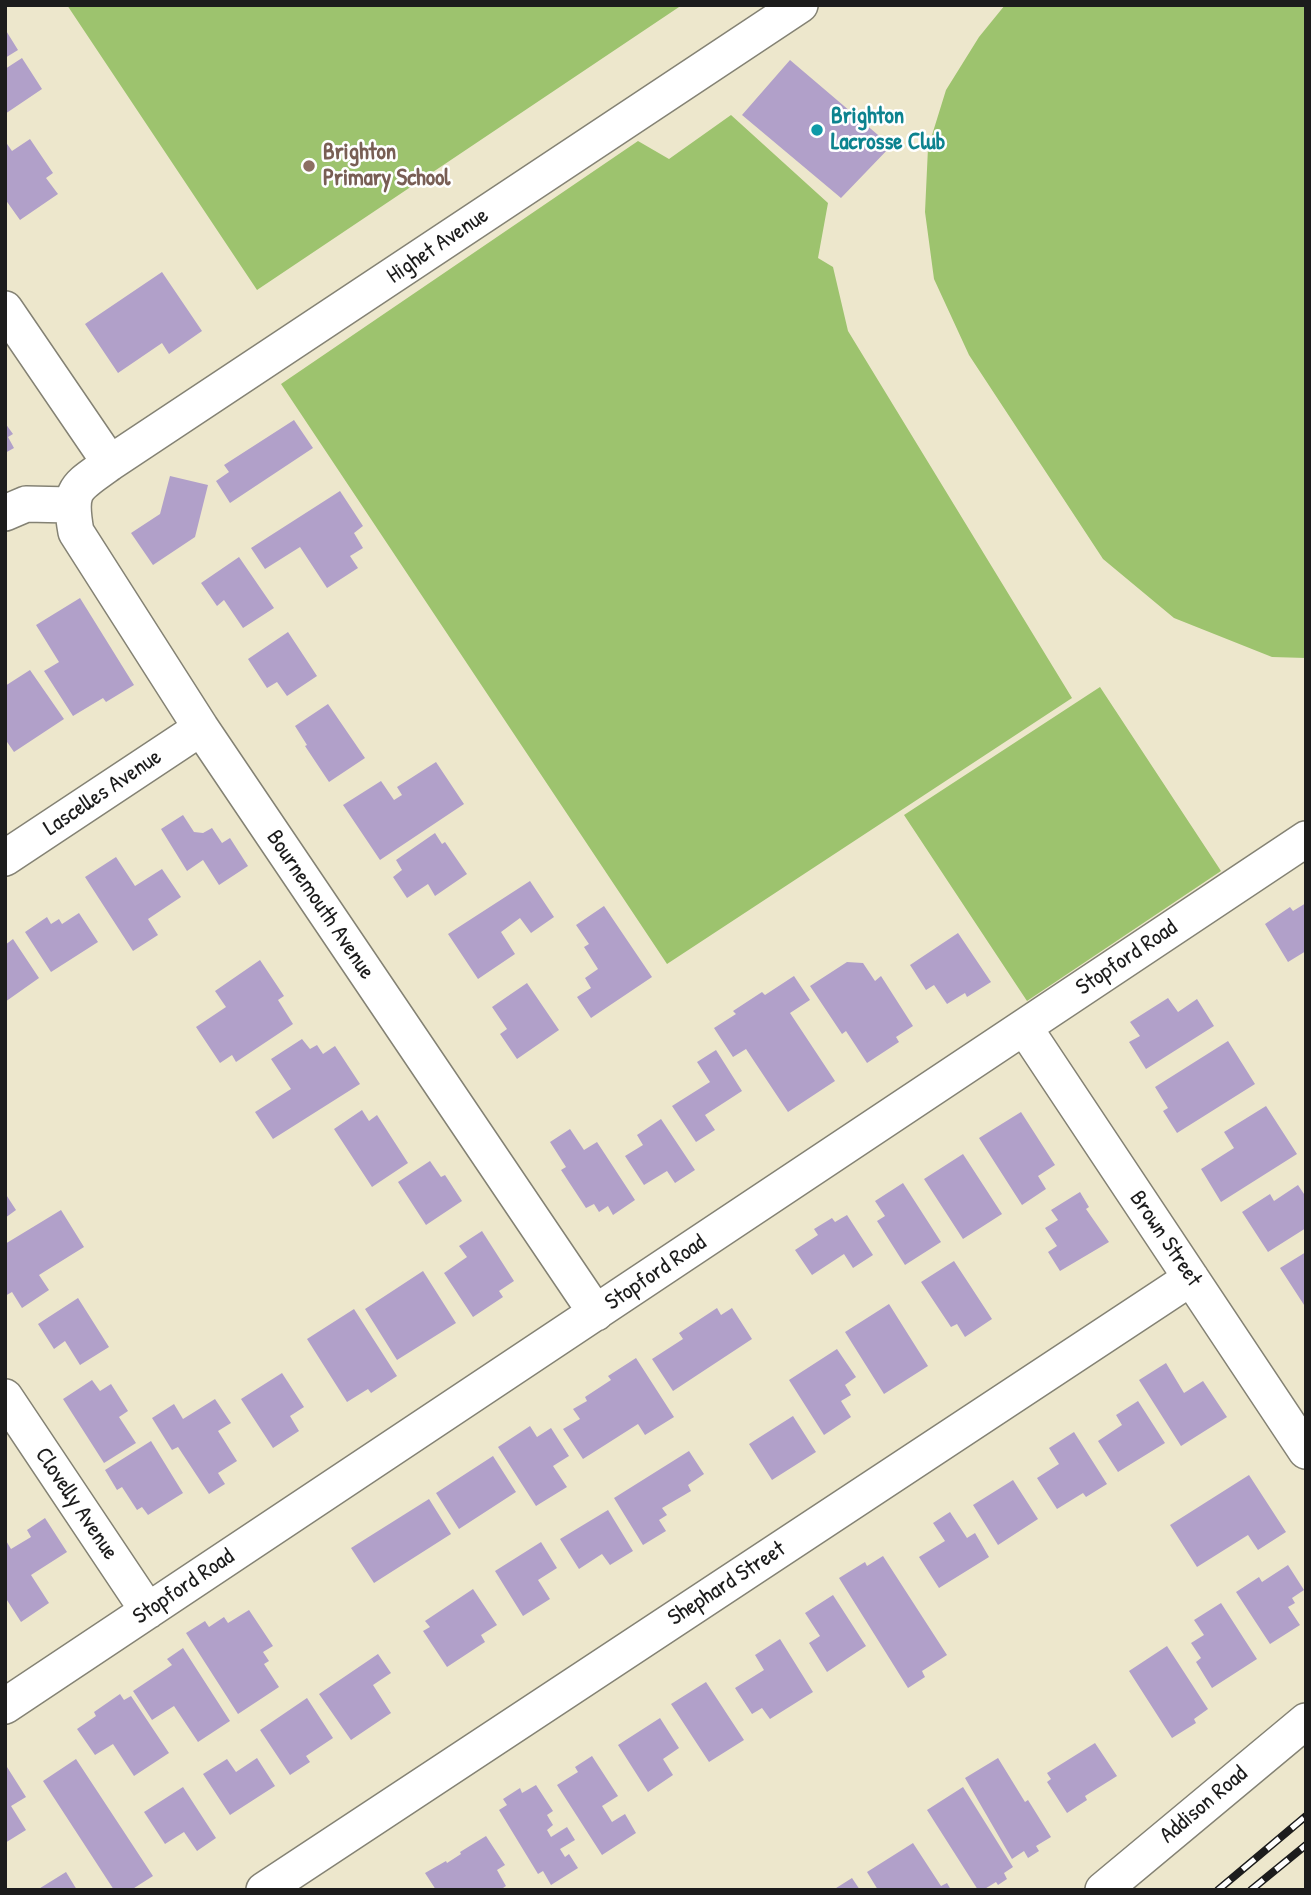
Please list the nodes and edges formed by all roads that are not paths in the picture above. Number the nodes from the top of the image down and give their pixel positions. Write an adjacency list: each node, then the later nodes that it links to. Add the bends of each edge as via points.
1 (800, 5): 3 (street, Highet Avenue)
2 (5, 309): 3 (street)
3 (110, 463): 4 (street, Highet Avenue)
4 (74, 496): 5 (street, via 26,504); 6 (street, Bournemouth Avenue, via 76,532)
5 (5, 513)
6 (201, 728): 8 (street, Lascelles Avenue); 11 (street, Bournemouth Avenue)
7 (1306, 839): 9 (street, Stopford Road)
8 (5, 858)
9 (1024, 1027): 10 (street, Brown Street); 11 (street, Stopford Road)
10 (1191, 1278): 13 (street, Brown Street); 17 (street, Shephard Street)
11 (596, 1313): 14 (street, Stopford Road)
12 (5, 1397): 14 (street, Clovelly Avenue)
13 (1306, 1451)
14 (148, 1611): 15 (street, Stopford Road)
15 (5, 1706)
16 (1306, 1721): 18 (street, Addison Road)
17 (264, 1890)
18 (1103, 1890)

